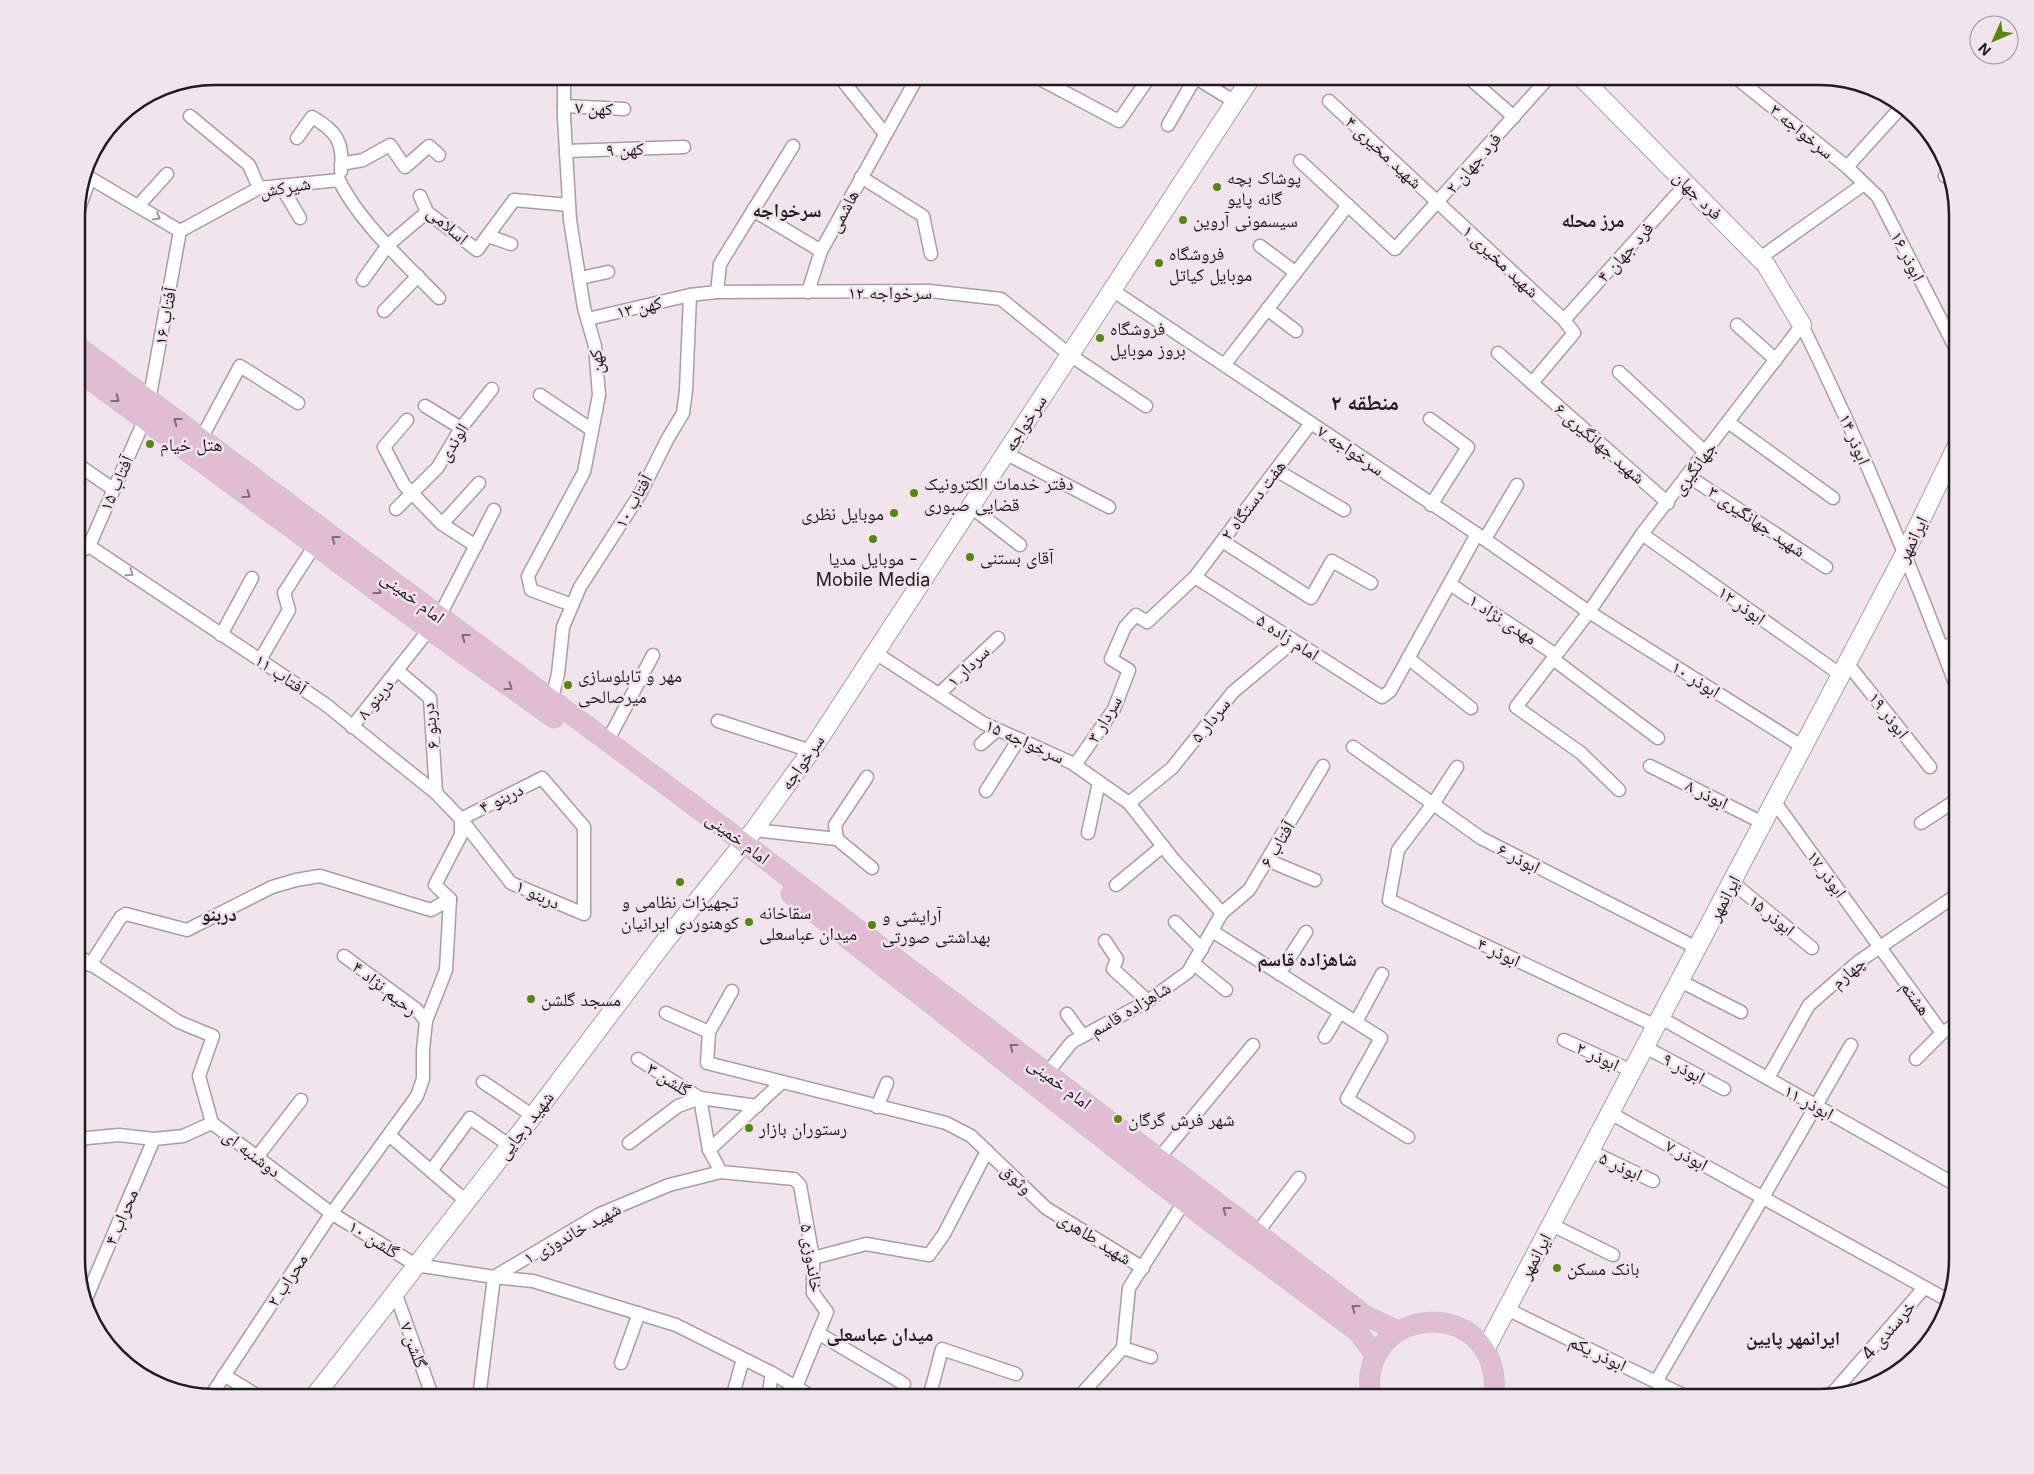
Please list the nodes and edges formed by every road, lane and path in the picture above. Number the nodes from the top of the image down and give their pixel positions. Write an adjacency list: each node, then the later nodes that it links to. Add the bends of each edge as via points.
1 (564, 85): 15 (street, کهن)
2 (847, 85): 21 (street)
3 (913, 85): 21 (street, هاشمی)
4 (1051, 85): 5 (street, via 1119,121)
5 (1144, 85)
6 (1190, 85): 20 (street)
7 (1207, 85): 14 (street)
8 (1246, 85): 14 (main road, سرخواجه)
9 (1477, 85): 19 (street)
10 (1542, 85): 19 (street, ۲ فرد جهان)
11 (1589, 85): 34 (main road, فرد جهان)
12 (1745, 85): 29 (street, سرخواجه ۳)
13 (1329, 101): 39 (street, ۴ شهید مخیری)
14 (1235, 102): 59 (main road, سرخواجه)
15 (564, 106): 16 (street, ۷ کهن); 25 (street, کهن)
16 (624, 110)
17 (1897, 111): 29 (street)
18 (190, 116): 37 (street, via 249,165)
19 (1514, 117): 39 (street, ۲ فرد جهان)
20 (1168, 125)
21 (885, 134): 31 (street, هاشمی)
22 (297, 138): 28 (street, via 312,117 322,122 340,141)
23 (793, 146): 43 (street)
24 (684, 147): 25 (street, ۹ کهن)
25 (566, 151): 40 (street, کهن)
26 (439, 155): 28 (street, via 429,146 405,167 390,145 363,160)
27 (1300, 160): 41 (street)
28 (341, 164): 33 (street)
29 (1847, 168): 35 (street, ۱۶ ابوذر)
30 (167, 174): 42 (street)
31 (861, 177): 51 (street, هاشمی); 52 (street, via 924,216)
32 (90, 178): 42 (street)
33 (339, 180): 36 (street, شیرکش); 49 (street, via 346,195)
34 (1686, 184): 53 (main road, فرد جهان); 67 (street, ۴ فرد جهان)
35 (1864, 184): 53 (street); 71 (street, ۱۶ ابوذر, via 1878,197)
36 (281, 186): 37 (street, شیرکش); 45 (street)
37 (259, 188): 46 (street, شیرکش)
38 (420, 196): 44 (street, اسلامی)
39 (1438, 203): 41 (street, ۲ فرد جهان, via 1395,249); 67 (street, شهید مخیری ۱)
40 (569, 205): 47 (street, اسلامی, via 514,200); 57 (street, کهن)
41 (1348, 205): 55 (street)
42 (138, 206): 46 (street, one-way to 46)
43 (753, 210): 51 (street); 60 (street, via 720,264)
44 (427, 212): 47 (street, اسلامی, via 476,250); 49 (street)
45 (300, 218)
46 (180, 231): 82 (street, آفتاب ۱۶)
47 (488, 236): 48 (street)
48 (511, 244)
49 (388, 245): 56 (street); 58 (street)
50 (1260, 246): 55 (street)
51 (821, 251): 61 (street, هاشمی)
52 (931, 254)
53 (1760, 258): 69 (main road, فرد جهان)
54 (608, 272): 57 (street)
55 (1295, 272): 64 (street)
56 (418, 276): 63 (street); 65 (street)
57 (580, 278): 66 (street, کهن)
58 (363, 280)
59 (1112, 290): 74 (main road, سرخواجه); 76 (street, سرخواجه ۷)
60 (718, 292): 61 (street, ۱۲ سرخواجه); 62 (street, ۱۲ سرخواجه)
61 (808, 292): 74 (street, ۱۲ سرخواجه, via 930,290 1002,299)
62 (690, 295): 66 (street, ۱۳ کهن); 127 (street, ۱۰ آفتاب, via 684,413 640,494 580,587)
63 (439, 298)
64 (1267, 309): 70 (street); 76 (street)
65 (384, 310)
66 (588, 319): 92 (street, کهن, via 595,346 599,395)
67 (1564, 320): 79 (street, via 1574,333)
68 (1737, 325): 75 (street)
69 (1802, 325): 75 (street, جهانگیری); 121 (street, ۱۴ ابوذر, via 1840,404)
70 (1296, 332)
71 (1949, 335)
72 (85, 353): 82 (main road, امام خمینی)
73 (1498, 353): 79 (street, ۶ شهید جهانگیری)
74 (1070, 354): 85 (street, ۱۲ سرخواجه); 95 (main road, سرخواجه)
75 (1776, 360): 89 (street, جهانگیری)
76 (1225, 364): 90 (street, سرخواجه ۷)
77 (1620, 372): 94 (street)
78 (85, 377): 88 (main road, امام خمینی, one-way to 88)
79 (1532, 383): 105 (street, ۶ شهید جهانگیری)
80 (492, 389): 91 (street, الوندی)
81 (540, 394): 92 (street)
82 (152, 403): 88 (main road); 93 (main road, امام خمینی, one-way to 82)
83 (298, 404): 93 (street, via 240,366)
84 (424, 406): 91 (street)
85 (1146, 406)
86 (1430, 419): 106 (street, via 1468,447)
87 (407, 420): 103 (street, via 384,447 404,485)
88 (144, 421): 102 (street, آفتاب ۱۵); 116 (main road, امام خمینی, one-way to 116)
89 (1728, 422): 94 (street, جهانگیری); 104 (street)
90 (1311, 423): 98 (street, هفت دستگاه ۲); 106 (street, سرخواجه ۷)
91 (461, 428): 103 (street, الوندی, via 438,467)
92 (592, 430): 127 (street, کهن, via 584,472 528,576 531,590)
93 (201, 439): 129 (main road, امام خمینی, one-way to 93)
94 (1705, 452): 99 (street, جهانگیری)
95 (1005, 453): 107 (main road, سرخواجه); 108 (street)
96 (1949, 463): 121 (main road, ایرانمهر)
97 (85, 470): 102 (street)
98 (1276, 470): 111 (street); 115 (street, هفت دستگاه ۲)
99 (1688, 476): 105 (street, جهانگیری); 122 (street, ۳ شهید جهانگیری)
100 (479, 483): 112 (street)
101 (1517, 485): 114 (street)
102 (114, 489): 118 (street, آفتاب ۱۵)
103 (413, 494): 109 (street, الوندی); 112 (street)
104 (1833, 498)
105 (1668, 503): 113 (street, جهانگیری)
106 (1431, 505): 114 (street, سرخواجه ۷)
107 (970, 506): 117 (street); 135 (main road, سرخواجه)
108 (1109, 507)
109 (396, 509)
110 (494, 510): 119 (street, ۸ دربنو)
111 (1344, 510)
112 (442, 524): 119 (street)
113 (1642, 534): 128 (street, جهانگیری); 141 (street, ابوذر ۱۲)
114 (1481, 537): 126 (street); 128 (street, سرخواجه ۷)
115 (1222, 541): 123 (street, هفت دستگاه ۲); 125 (street, via 1311,598 1332,561)
116 (315, 545): 129 (main road, امام خمینی, one-way to 129); 139 (street, via 284,593 290,610)
117 (1020, 545)
118 (89, 546): 120 (street); 130 (street, آفتاب ۱۱, one-way to 130)
119 (476, 546): 129 (street, ۸ دربنو)
120 (85, 548)
121 (1904, 556): 134 (street, ۱۴ ابوذر); 141 (main road, ایرانمهر)
122 (1826, 567)
123 (1195, 577): 132 (street, ۵ امام زاده); 156 (street, ۳ سردار, via 1146,622 1136,615 1125,627 1112,659 1129,670 1114,709)
124 (252, 578): 130 (street)
125 (1371, 583)
126 (1450, 584): 137 (street, ۱ مهدی نژاد); 138 (street)
127 (572, 605): 144 (street, ۱۰ آفتاب, via 563,627 558,674)
128 (1589, 612): 137 (street, جهانگیری); 154 (street, ابوذر ۱۰)
129 (435, 624): 142 (street, ۸ دربنو); 144 (main road, امام خمینی)
130 (221, 635): 139 (street, آفتاب ۱۱)
131 (998, 638): 143 (street, ۱ سردار)
132 (1294, 641): 138 (street, ۵ امام زاده, via 1382,697 1390,691); 167 (street, ۵ سردار, via 1233,692 1172,768)
133 (1949, 645): 134 (street)
134 (1942, 648): 140 (street, ۱۴ ابوذر)
135 (874, 652): 143 (street, سرخواجه ۱۵); 155 (main road, سرخواجه)
136 (653, 655): 151 (street)
137 (1555, 657): 149 (street, ۱ مهدی نژاد); 163 (street, جهانگیری, via 1516,707 1581,753)
138 (1408, 658): 145 (street)
139 (260, 660): 147 (street, آفتاب ۱۱)
140 (1949, 667)
141 (1844, 669): 154 (main road, ایرانمهر); 160 (street, ابوذر ۱۹)
142 (398, 671): 147 (street, ۸ دربنو); 165 (street, ۶ دربنو, via 430,698)
143 (939, 694): 148 (street, سرخواجه ۱۵)
144 (550, 707): 151 (main road, امام خمینی); 175 (main road, امام خمینی)
145 (1471, 708)
146 (718, 720): 155 (street)
147 (352, 727): 165 (street, آفتاب ۱۱)
148 (997, 730): 150 (street, سرخواجه ۱۵); 152 (street)
149 (1658, 738)
150 (1019, 739): 156 (street, سرخواجه ۱۵); 164 (street)
151 (607, 742): 175 (main road, امام خمینی)
152 (981, 744)
153 (1353, 747): 168 (street, ابوذر ۶)
154 (1803, 747): 166 (main road, ایرانمهر)
155 (810, 751): 175 (main road, سرخواجه)
156 (1075, 765): 162 (street, سرخواجه ۱۵)
157 (1323, 766): 177 (street, آفتاب ۶)
158 (1650, 766): 171 (street, ۸ ابوذر)
159 (1457, 767): 168 (street)
160 (1930, 767)
161 (867, 777): 174 (street, via 834,825)
162 (1099, 782): 167 (street, سرخواجه ۱۵); 173 (street)
163 (1619, 790)
164 (986, 791)
165 (436, 794): 170 (street, آفتاب ۱۱)
166 (1774, 801): 171 (main road, ایرانمهر); 190 (street, ۱۷ ابوذر)
167 (1129, 803): 176 (street, سرخواجه ۱۵)
168 (1433, 804): 191 (street, ابوذر ۶, via 1481,838); 210 (street, ابوذر ۴, via 1398,850 1389,900)
169 (1949, 806): 172 (street)
170 (461, 818): 182 (street, via 461,835 435,885); 184 (street, دربنو ۱, via 511,883); 184 (street, ۴ دربنو, via 542,778 584,827)
171 (1763, 823): 180 (main road, ایرانمهر)
172 (1921, 823)
173 (1088, 833)
174 (837, 839): 175 (street); 178 (street)
175 (745, 842): 223 (main road, امام خمینی, one-way to 175); 235 (main road, شهید رجایی, via 662,945); 256 (main road, امام خمینی)
176 (1163, 846): 181 (street); 185 (street, سرخواجه ۱۵)
177 (1267, 860): 179 (street); 185 (street, آفتاب ۶, via 1249,890)
178 (872, 868)
179 (1315, 880)
180 (1732, 882): 191 (main road, ایرانمهر); 192 (street, ۱۵ ابوذر)
181 (1116, 885)
182 (450, 899): 197 (street, via 431,910 320,876 296,880 272,888 187,930 126,914); 208 (street, ۲ محراب, via 446,970)
183 (1949, 900): 190 (street, چهارم)
184 (584, 914)
185 (1222, 914): 187 (street, شاهزاده قاسم)
186 (1175, 922): 193 (street)
187 (1212, 931): 193 (street, شاهزاده قاسم); 198 (street)
188 (1306, 932): 198 (street)
189 (1105, 941): 203 (street, via 1117,959 1113,969)
190 (1879, 947): 213 (street, هشتم); 224 (street, چهارم, via 1810,1005)
191 (1697, 948): 200 (main road, ایرانمهر)
192 (1812, 948)
193 (1202, 949): 196 (street, شاهزاده قاسم)
194 (344, 956): 208 (street, رحیم نژاد ۴, via 416,1009)
195 (85, 961): 197 (street)
196 (1193, 963): 201 (street); 203 (street, شاهزاده قاسم, via 1188,972)
197 (90, 964): 236 (street, via 180,1022 213,1036 199,1076)
198 (1279, 974): 205 (street)
199 (1382, 974): 209 (street)
200 (1680, 982): 206 (street); 210 (main road, ایرانمهر)
201 (1226, 990)
202 (732, 991): 212 (street)
203 (1148, 1002): 214 (street, شاهزاده قاسم)
204 (666, 1012): 212 (street)
205 (1340, 1012): 209 (street); 215 (street)
206 (1741, 1012)
207 (1067, 1014): 214 (street)
208 (426, 1021): 237 (street, ۲ محراب, via 423,1079 417,1096)
209 (1356, 1022): 238 (street, via 1381,1038 1346,1099)
210 (1658, 1022): 219 (main road, ایرانمهر); 224 (street, ابوذر ۱۱)
211 (1949, 1029): 213 (street, هشتم)
212 (709, 1032): 226 (street, وثوق, via 707,1064)
213 (1942, 1033): 221 (street)
214 (1083, 1036): 223 (street, شاهزاده قاسم, via 1072,1042)
215 (1325, 1037)
216 (1564, 1040): 222 (street, ۲ ابوذر)
217 (1253, 1045): 247 (street)
218 (1851, 1045): 232 (street)
219 (1645, 1047): 222 (main road, ایرانمهر); 228 (street, ۹ ابوذر)
220 (638, 1059): 229 (street, ۳ گلشن)
221 (1916, 1059)
222 (1632, 1071): 234 (main road, ایرانمهر)
223 (1047, 1073): 247 (main road, امام خمینی)
224 (1768, 1078): 232 (street, ابوذر ۱۱)
225 (483, 1082): 235 (street)
226 (782, 1082): 231 (street); 233 (street, وثوق)
227 (887, 1083): 233 (street)
228 (1724, 1089)
229 (700, 1098): 231 (street); 241 (street, via 678,1106); 243 (street)
230 (301, 1100): 246 (street)
231 (757, 1106): 243 (street)
232 (1816, 1106): 252 (street, ابوذر ۱۱); 254 (street)
233 (878, 1107): 244 (street, وثوق, via 946,1123 971,1136)
234 (1610, 1113): 245 (main road, ایرانمهر); 254 (street, ۷ ابوذر)
235 (533, 1116): 242 (main road, شهید رجایی)
236 (212, 1122): 240 (street, دوشنبه ای, via 183,1136); 246 (street, دوشنبه ای)
237 (389, 1135): 248 (street); 258 (street, ۲ محراب)
238 (1408, 1137)
239 (85, 1138): 240 (street, دوشنبه ای, via 119,1135)
240 (154, 1139): 268 (street, ۴ محراب)
241 (629, 1144)
242 (510, 1145): 248 (street, via 470,1118); 255 (main road, شهید رجایی)
243 (709, 1150): 249 (street)
244 (987, 1151): 257 (street, وثوق); 262 (street, via 944,1234 929,1255 866,1244)
245 (1590, 1151): 251 (street, ۵ ابوذر); 259 (main road, ایرانمهر)
246 (257, 1157): 258 (street, دوشنبه ای)
247 (1159, 1158): 260 (main road, امام خمینی, one-way to 247)
248 (431, 1171): 255 (street)
249 (721, 1172): 253 (street, ۱ شهید خاندوزی); 265 (street, ۱ شهید خاندوزی, via 669,1185 600,1214)
250 (1299, 1178): 260 (street)
251 (1653, 1181)
252 (1949, 1181)
253 (798, 1182): 262 (street, خاندوزی ۵)
254 (1763, 1198): 266 (street, ۷ ابوذر); 283 (street)
255 (466, 1201): 263 (main road, شهید رجایی)
256 (1184, 1202): 264 (street); 276 (main road, امام خمینی, via 1358,1332)
257 (1046, 1208): 264 (street, شهید طاهری)
258 (331, 1213): 263 (street, ۱۰ گلشن); 282 (street, ۲ محراب)
259 (1552, 1224): 261 (street); 270 (main road, ایرانمهر)
260 (1257, 1233): 272 (main road, امام خمینی, one-way to 260, via 1366,1316)
261 (1613, 1256)
262 (813, 1258): 273 (street, خاندوزی ۵, via 813,1294 827,1312)
263 (416, 1265): 265 (street); 267 (main road, شهید رجایی)
264 (1143, 1268): 274 (street, via 1129,1288)
265 (494, 1277): 271 (street, via 532,1280); 291 (street)
266 (1924, 1288): 269 (street, ۷ ابوذر); 286 (street, خرسندی 4)
267 (395, 1292): 289 (main road, شهید رجایی); 290 (street, ۷ گلشن)
268 (89, 1293)
269 (1943, 1298)
270 (1507, 1309): 275 (main road, ایرانمهر); 283 (street, ابوذر یکم)
271 (639, 1314): 278 (street, via 676,1325); 279 (street)
272 (1398, 1331): 275 (main road, via 1421,1323 1446,1323 1475,1337); 276 (main road)
273 (818, 1334): 284 (street); 285 (street, خاندوزی ۵)
274 (1123, 1348): 277 (street); 296 (street)
275 (1486, 1350): 298 (main road, via 1493,1365)
276 (1376, 1356): 297 (main road)
277 (1151, 1357)
278 (743, 1359): 280 (street); 292 (street)
279 (621, 1363)
280 (772, 1373): 285 (street); 293 (street)
281 (1016, 1374): 295 (street, via 942,1349)
282 (224, 1375): 287 (street, ۲ محراب); 288 (street)
283 (1656, 1382): 299 (street, ابوذر یکم)
284 (904, 1384)
285 (796, 1387): 294 (street)
286 (1838, 1387)
287 (215, 1389)
288 (247, 1389)
289 (320, 1389)
290 (430, 1389)
291 (480, 1389)
292 (735, 1389)
293 (769, 1389)
294 (799, 1389)
295 (931, 1389)
296 (1086, 1389)
297 (1370, 1389)
298 (1495, 1389)
299 (1670, 1389)

